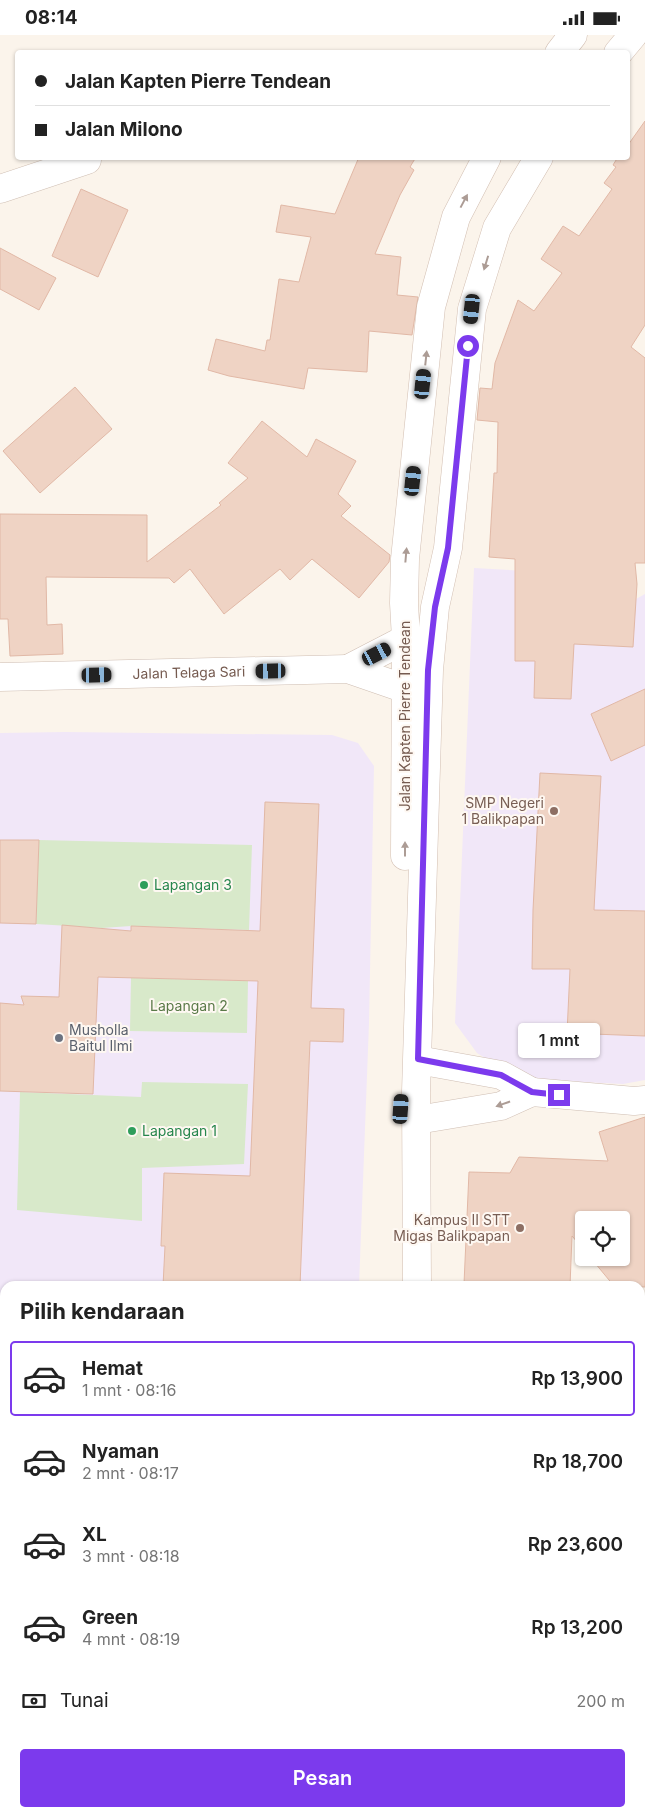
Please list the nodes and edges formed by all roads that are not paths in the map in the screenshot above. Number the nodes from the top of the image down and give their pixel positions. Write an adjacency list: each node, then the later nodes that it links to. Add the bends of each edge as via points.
1 (573, 35): 3 (street)
2 (633, 35): 4 (street)
3 (561, 50)
4 (620, 50)
5 (87, 160): 8 (street)
6 (485, 160): 9 (street, Jalan Kapten Pierre Tendean, one-way to 6, via 405,559 431,307 456,217)
7 (538, 160): 13 (street, Jalan Kapten Pierre Tendean, one-way to 13, via 497,227 472,309 448,548 435,607 428,670)
8 (0, 189)
9 (406, 639): 10 (street, Jalan Telaga Sari); 12 (street, Jalan Kapten Pierre Tendean)
10 (348, 669): 11 (street, Jalan Telaga Sari); 12 (street, Jalan Telaga Sari)
11 (0, 677)
12 (406, 689): 14 (street, Jalan Kapten Pierre Tendean, one-way to 12)
13 (418, 1059): 14 (street, Jalan Kapten Pierre Tendean); 15 (street, via 501,1075)
14 (409, 1091): 17 (street, Jalan Kapten Pierre Tendean); 18 (street, Jalan Kapten Pierre Tendean, via 399,1138)
15 (532, 1092): 16 (street); 17 (street, one-way to 17, via 501,1106)
16 (645, 1100)
17 (417, 1120): 19 (street, Jalan Kapten Pierre Tendean)
18 (402, 1281)
19 (417, 1281)

